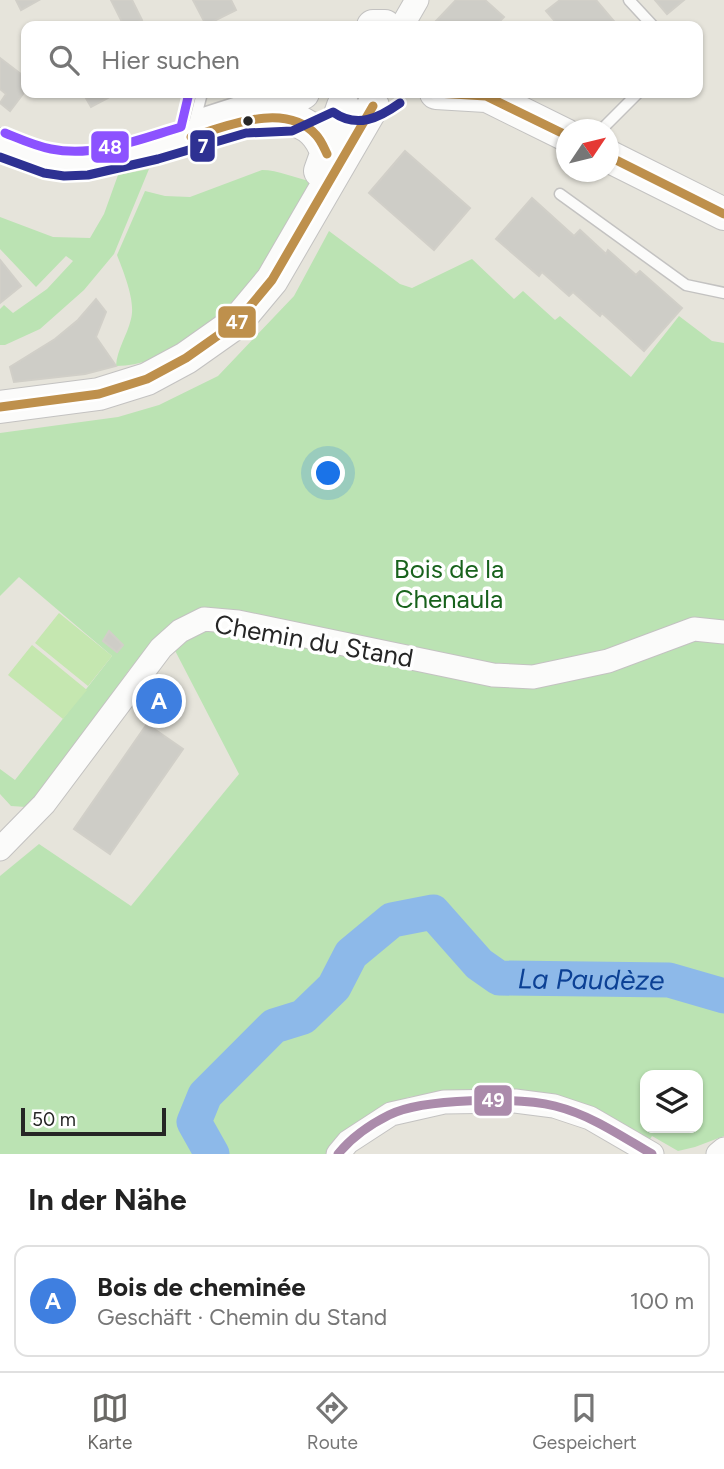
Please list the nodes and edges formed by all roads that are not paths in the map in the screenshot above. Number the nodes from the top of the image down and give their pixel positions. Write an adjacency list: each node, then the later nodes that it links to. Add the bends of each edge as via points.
1 (417, 0): 3 (street)
2 (629, 0): 4 (lane)
3 (405, 21)
4 (648, 21)
5 (202, 98): 12 (lane)
6 (254, 98): 12 (lane)
7 (491, 98): 13 (street)
8 (633, 98): 11 (lane)
9 (355, 99): 10 (street); 15 (street); 19 (street)
10 (296, 106): 12 (street, via 244,121); 15 (street)
11 (612, 119)
12 (194, 126): 14 (street, via 86,163 46,161)
13 (556, 130)
14 (0, 145)
15 (327, 154): 19 (street)
16 (619, 162): 18 (street)
17 (560, 194): 20 (lane, via 686,285)
18 (724, 214)
19 (308, 220): 21 (street, via 272,280 237,322 186,358 147,379 99,394)
20 (724, 293)
21 (0, 407)
22 (724, 632): 23 (street, Chemin du Stand, via 694,629 608,661 533,677 493,675 238,622 204,619 160,648 44,804)
23 (0, 849)
24 (724, 1149): 27 (street)
25 (338, 1154): 26 (street, via 348,1142 391,1114 444,1102 515,1101 554,1106 590,1118)
26 (652, 1154)
27 (718, 1154)

